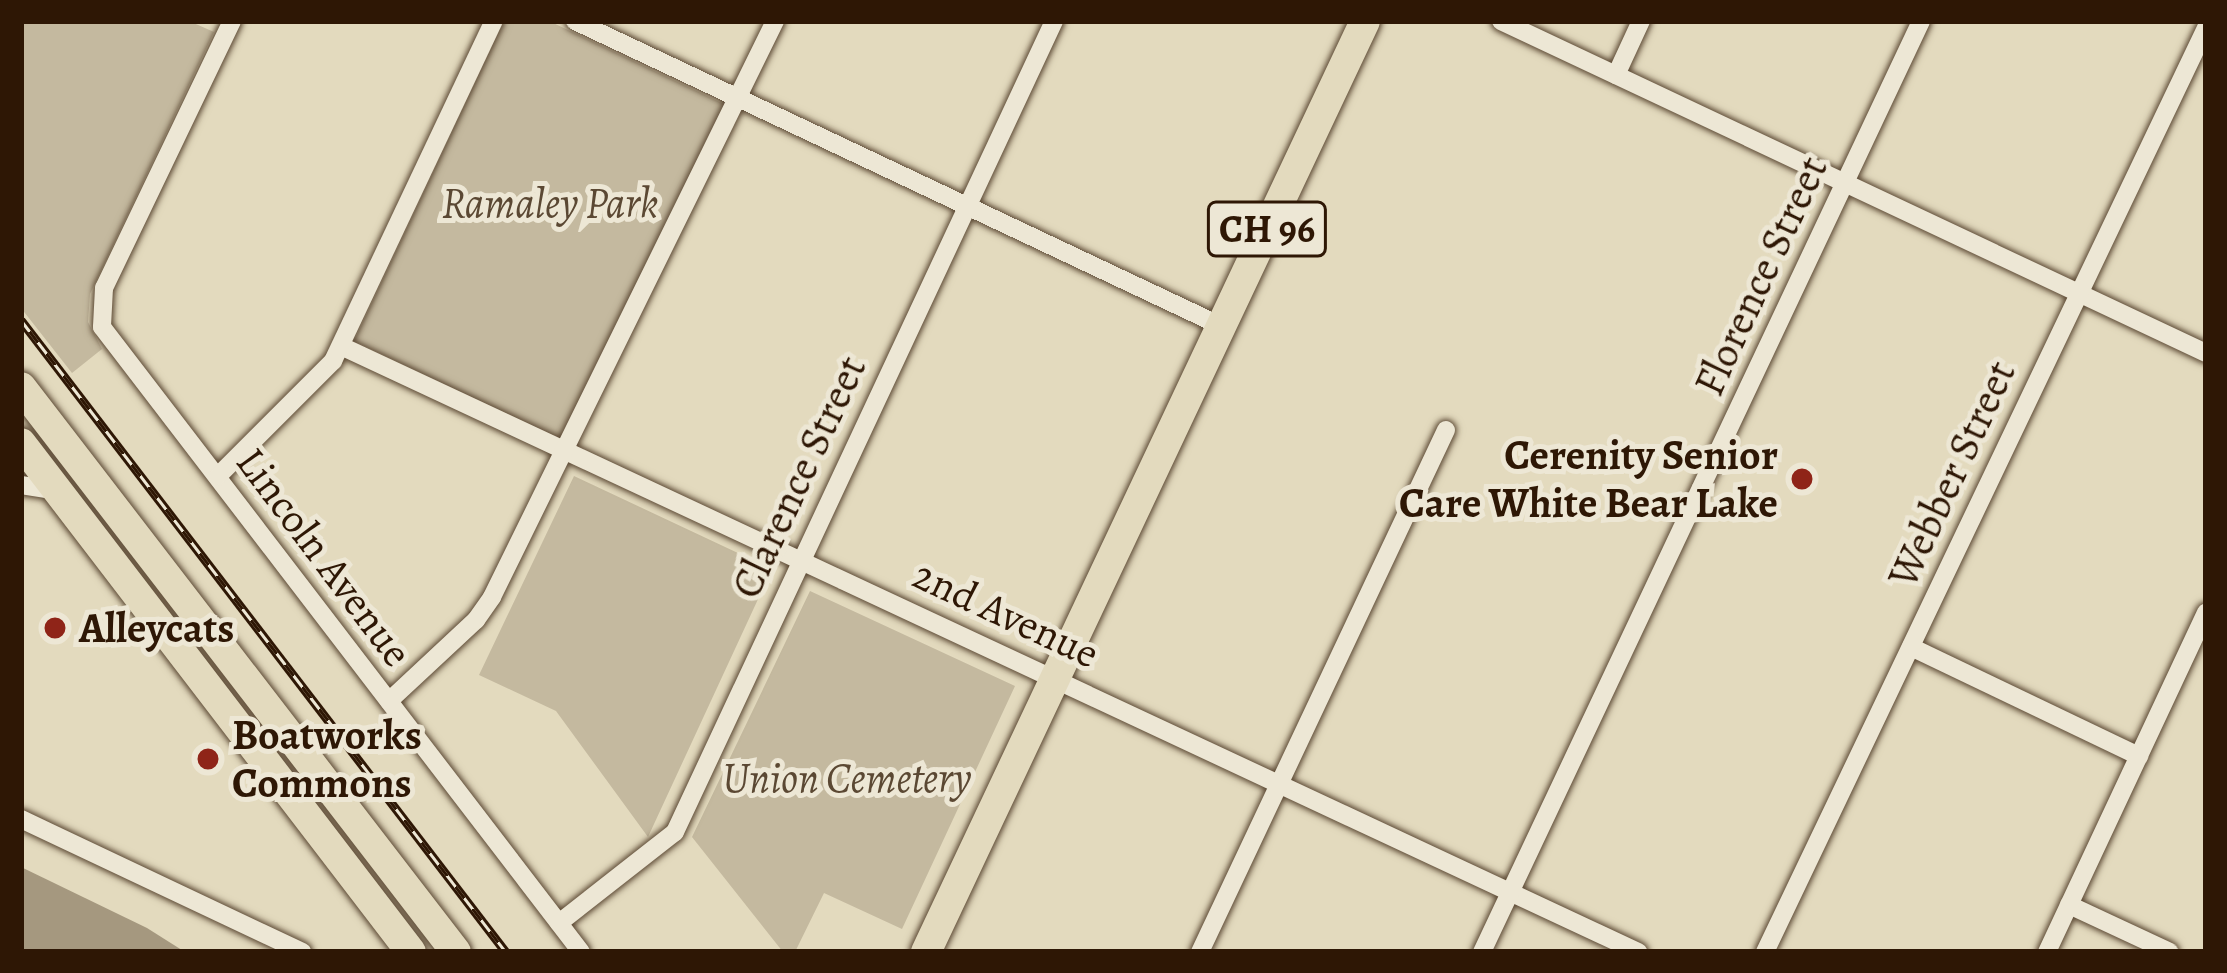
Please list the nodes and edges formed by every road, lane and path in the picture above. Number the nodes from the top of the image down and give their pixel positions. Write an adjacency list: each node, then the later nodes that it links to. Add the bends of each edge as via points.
1 (232, 21): 24 (street, Lincoln Avenue, via 104,288 100,319)
2 (494, 21): 17 (street)
3 (575, 21): 12 (street)
4 (775, 21): 12 (street)
5 (1054, 21): 14 (street, Clarence Street)
6 (1365, 21): 16 (main road, CH 96)
7 (1502, 21): 11 (street)
8 (1642, 21): 11 (street)
9 (1921, 21): 13 (street, Florence Street)
10 (2206, 28): 15 (street, Webber Street)
11 (1616, 75): 13 (street)
12 (738, 97): 14 (street); 23 (street)
13 (1844, 183): 15 (street); 35 (street, Florence Street)
14 (967, 206): 16 (street); 27 (street, Clarence Street)
15 (2076, 291): 18 (street); 29 (street, Webber Street)
16 (1221, 326): 30 (main road, CH 96)
17 (341, 346): 23 (street, 2nd Avenue); 24 (street)
18 (2206, 353)
19 (21, 387): 20 (main road)
20 (50, 425): 22 (street); 40 (main road)
21 (1446, 430): 33 (street)
22 (22, 445): 26 (main road)
23 (567, 449): 27 (street, 2nd Avenue); 31 (street, via 476,620)
24 (218, 476): 31 (street, Lincoln Avenue)
25 (21, 485): 26 (street)
26 (59, 491): 38 (main road)
27 (801, 557): 30 (street, 2nd Avenue); 37 (street, Clarence Street, via 675,832)
28 (2206, 612): 32 (street)
29 (1911, 647): 32 (street); 46 (street, Webber Street)
30 (1055, 677): 33 (street, 2nd Avenue); 42 (main road, CH 96)
31 (388, 701): 37 (street, Lincoln Avenue)
32 (2139, 756): 36 (street)
33 (1280, 783): 35 (street, 2nd Avenue); 43 (street)
34 (26, 821): 39 (street)
35 (1510, 892): 44 (street, Florence Street); 45 (street, 2nd Avenue)
36 (2069, 905): 47 (street); 48 (street)
37 (559, 923): 41 (street, Lincoln Avenue)
38 (400, 950)
39 (302, 952)
40 (456, 952)
41 (581, 952)
42 (926, 952)
43 (1200, 952)
44 (1482, 952)
45 (1638, 952)
46 (1765, 952)
47 (2047, 952)
48 (2170, 952)

